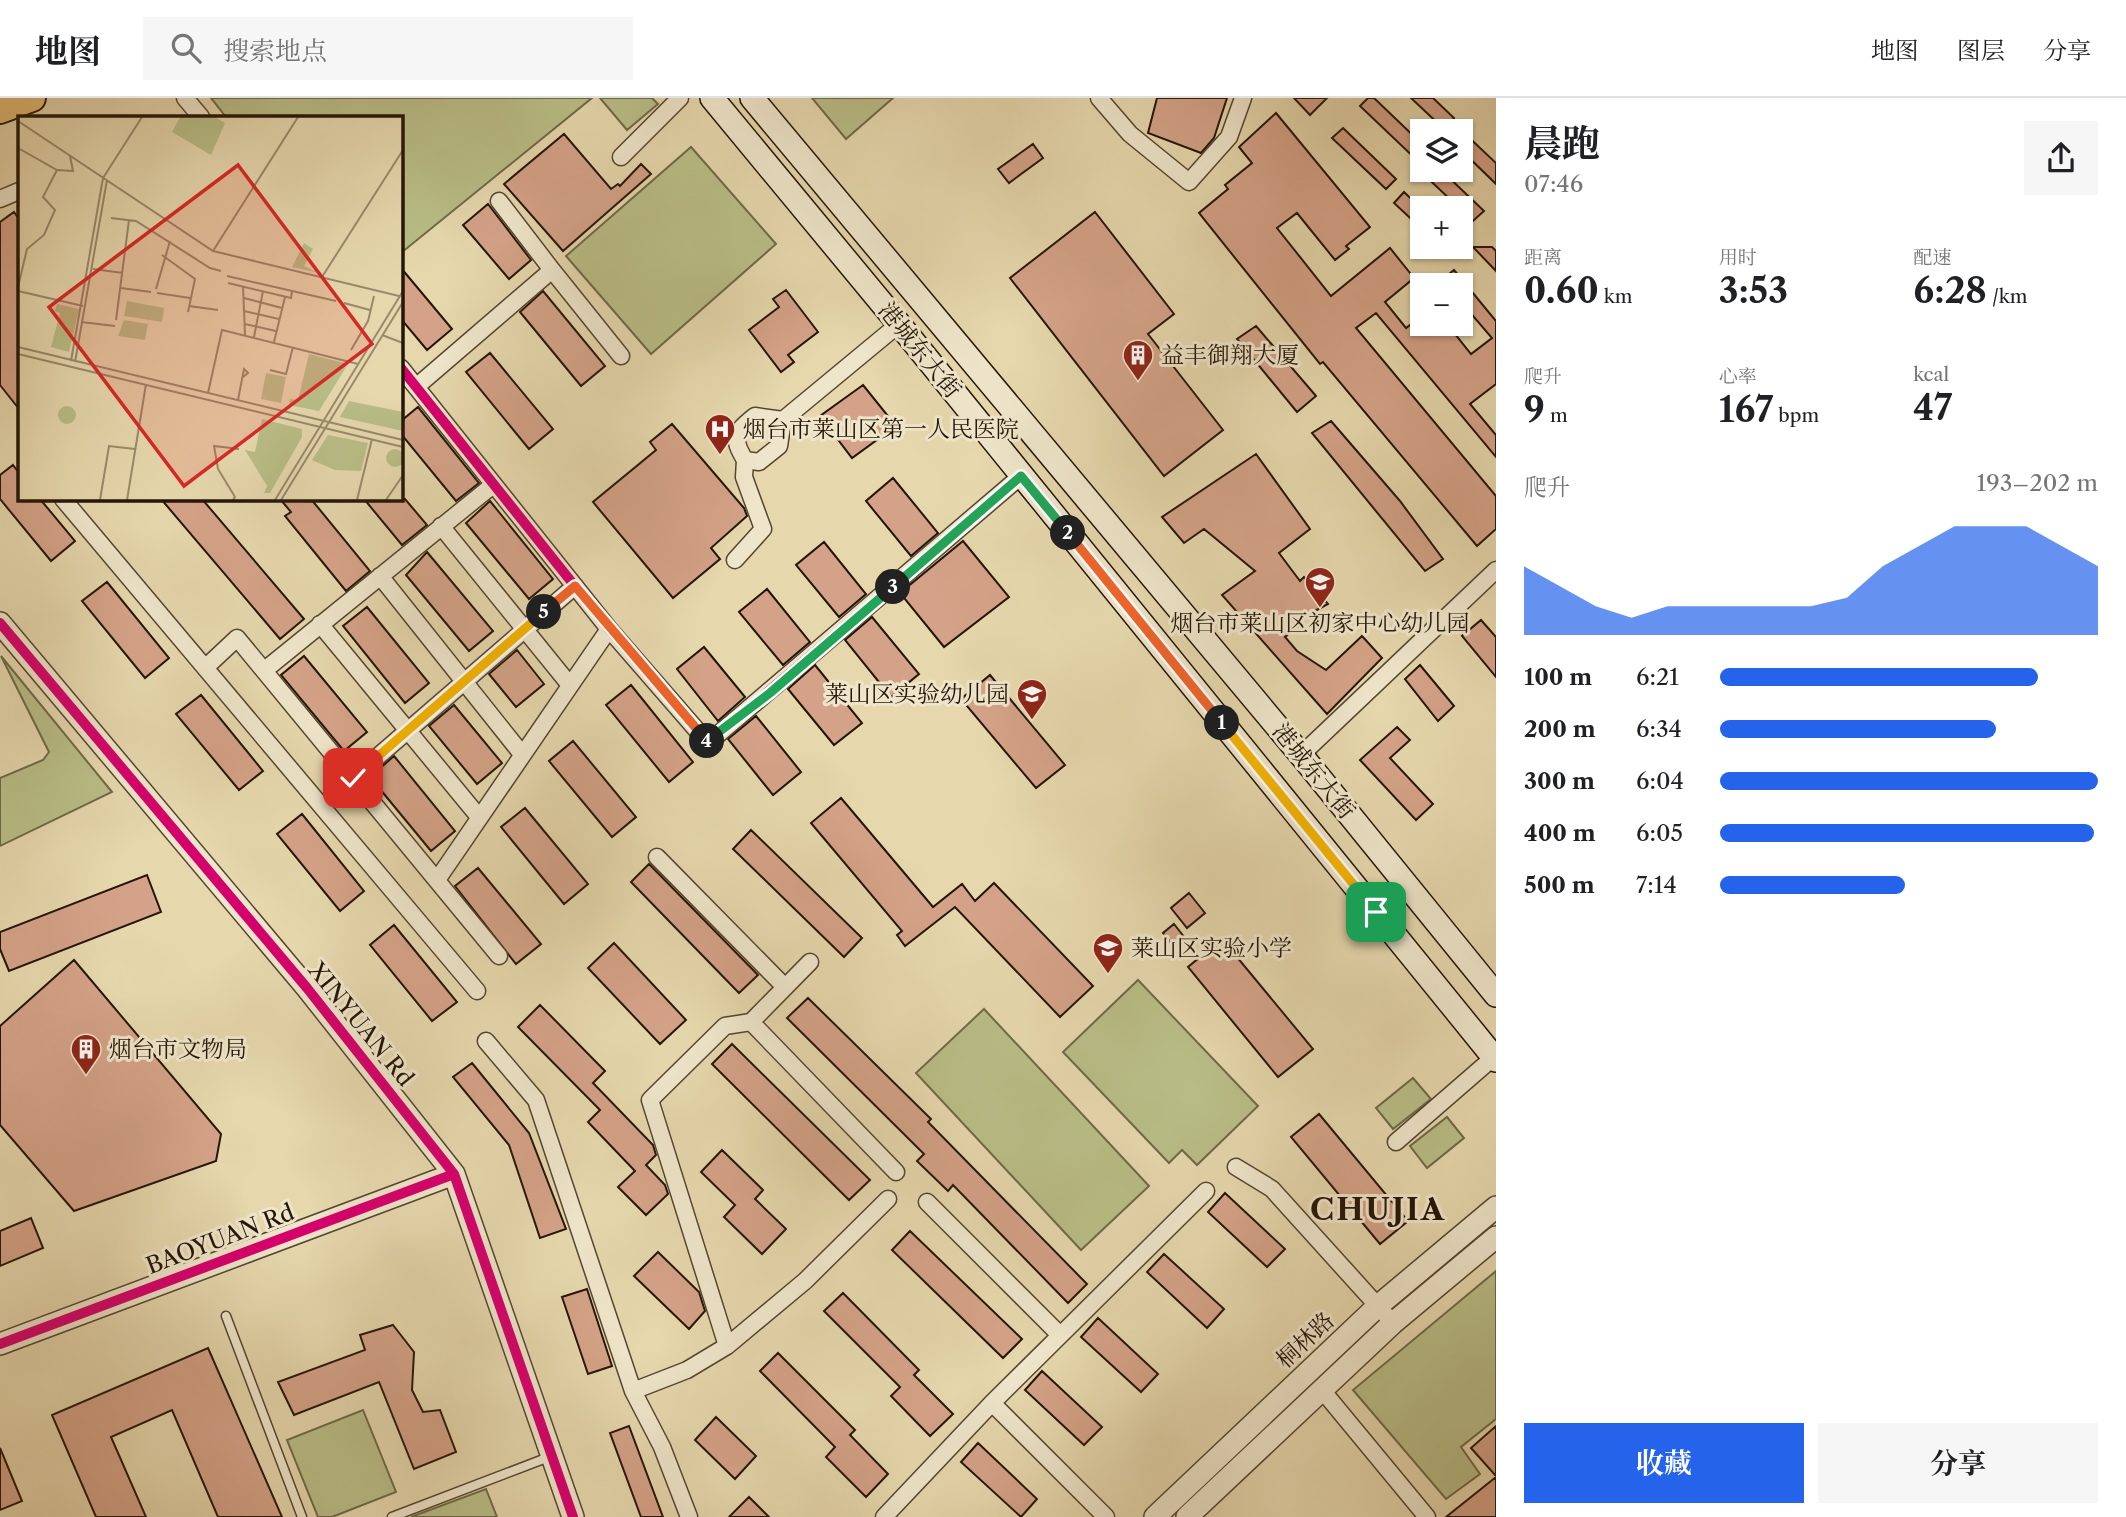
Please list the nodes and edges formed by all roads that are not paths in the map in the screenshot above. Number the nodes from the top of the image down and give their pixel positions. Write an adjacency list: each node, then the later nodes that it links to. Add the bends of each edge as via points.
1 (32, 98): 8 (main road)
2 (185, 98): 9 (street)
3 (680, 98): 10 (street)
4 (712, 98): 15 (main road, 港城东大街)
5 (752, 98): 39 (main road, 港城东大街)
6 (1099, 98): 7 (street, via 1130,134 1189,182 1229,137)
7 (1243, 98)
8 (0, 110)
9 (200, 116)
10 (621, 157)
11 (18, 191): 12 (street)
12 (0, 199)
13 (499, 201): 14 (street)
14 (552, 270): 16 (street); 18 (street)
15 (899, 324): 19 (street); 21 (main road, 港城东大街)
16 (621, 356)
17 (402, 369): 18 (street)
18 (416, 387): 22 (street)
19 (783, 419): 20 (street, via 779,446 759,461); 20 (street, via 755,416 743,425 736,445)
20 (745, 460): 25 (street, via 744,477 763,529)
21 (1021, 476): 32 (street, via 708,743); 51 (main road, 港城东大街)
22 (493, 485): 24 (street); 28 (street)
23 (64, 500): 33 (street)
24 (441, 526): 27 (street); 31 (street)
25 (735, 560)
26 (1496, 570): 39 (street)
27 (380, 576): 30 (street); 35 (street)
28 (575, 586): 31 (street); 32 (street)
29 (0, 624): 55 (street, XINYUAN Rd, via 307,988)
30 (320, 625): 34 (street); 37 (street)
31 (524, 629): 35 (street); 36 (street)
32 (609, 629): 36 (street)
33 (205, 668): 34 (street, via 237,638); 47 (street)
34 (266, 669): 40 (street)
35 (463, 680): 37 (street); 38 (street)
36 (569, 684): 38 (street)
37 (406, 732): 40 (street); 41 (street)
38 (521, 753): 41 (street)
39 (1301, 754): 48 (main road, 港城东大街)
40 (353, 778): 43 (street)
41 (479, 817): 43 (street)
42 (657, 857): 46 (street)
43 (436, 880): 44 (street)
44 (499, 956)
45 (810, 962): 46 (street)
46 (785, 987): 49 (street)
47 (477, 991)
48 (1496, 995)
49 (751, 1022): 54 (street); 66 (street, via 725,1026 650,1100)
50 (486, 1041): 68 (street, via 536,1100)
51 (1495, 1058): 52 (street)
52 (1395, 1142)
53 (1236, 1167): 61 (street, via 1272,1189)
54 (896, 1172)
55 (454, 1174): 65 (street, BAOYUAN Rd); 70 (street, XINYUAN Rd)
56 (1206, 1191): 64 (street)
57 (888, 1199): 66 (street, via 805,1281)
58 (927, 1202): 64 (street)
59 (1496, 1207): 61 (street, 桐林路)
60 (1496, 1237): 63 (street)
61 (1379, 1305): 63 (street); 77 (street, 桐林路)
62 (226, 1316): 71 (lane)
63 (1393, 1323): 67 (street)
64 (1059, 1335): 69 (street)
65 (0, 1344)
66 (727, 1346): 68 (street, via 687,1370)
67 (1322, 1390): 78 (street); 79 (street)
68 (633, 1391): 74 (street, via 662,1447)
69 (992, 1403): 75 (street); 76 (street)
70 (552, 1456): 72 (lane); 73 (street, XINYUAN Rd)
71 (302, 1517)
72 (392, 1517)
73 (573, 1517)
74 (689, 1517)
75 (884, 1517)
76 (1106, 1517)
77 (1155, 1517)
78 (1187, 1517)
79 (1427, 1517)

